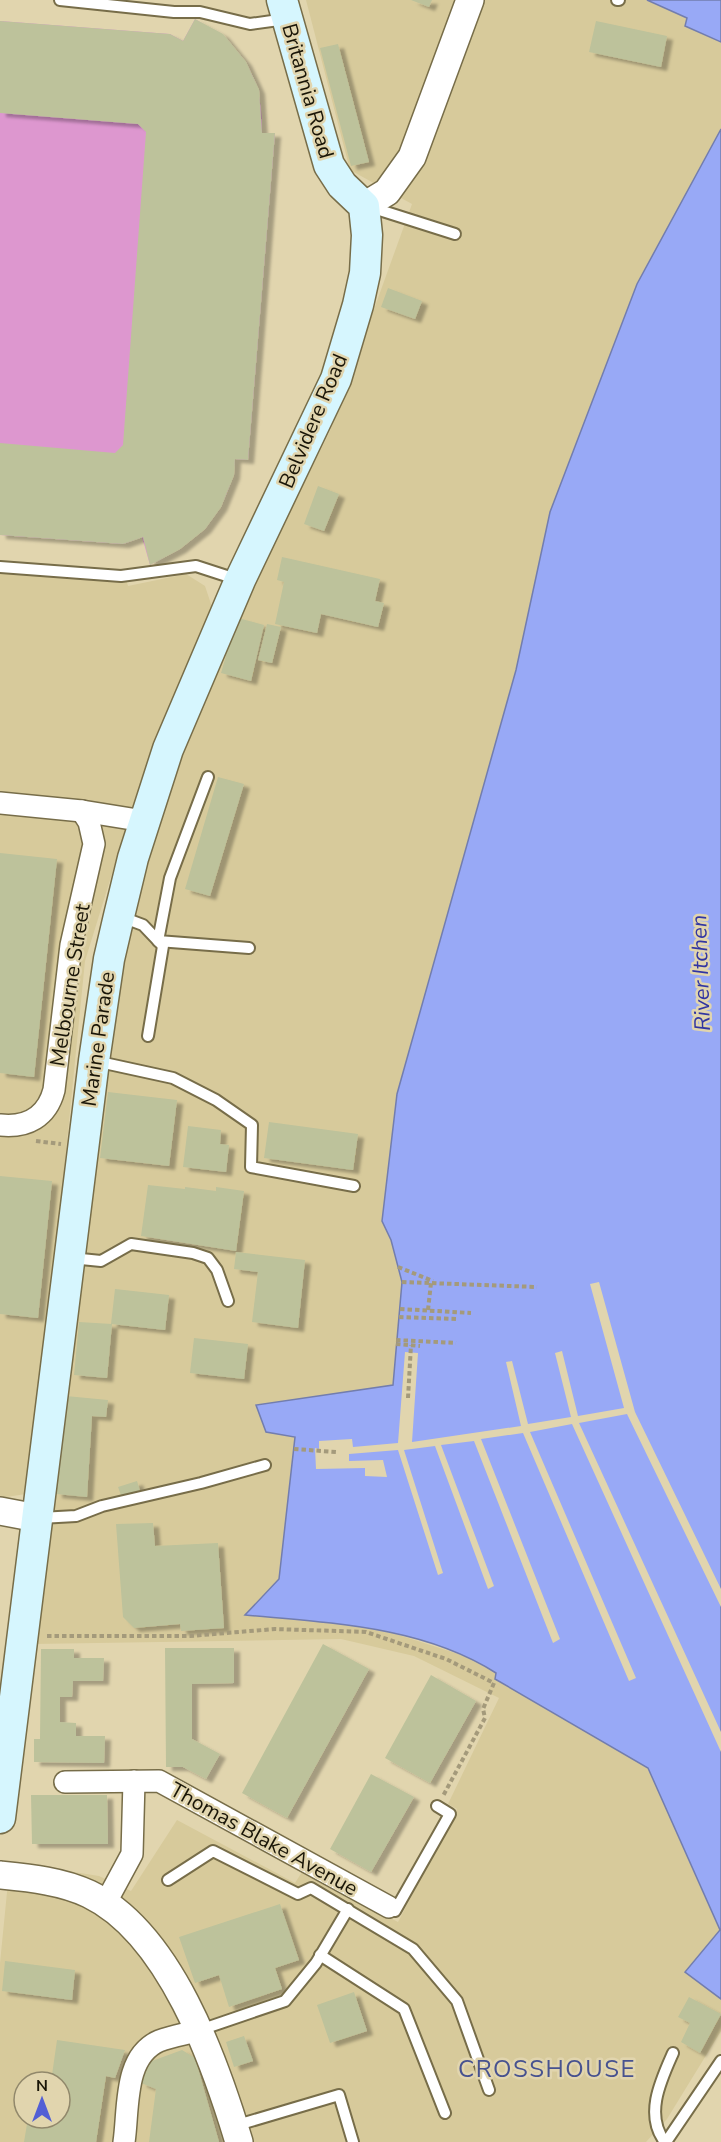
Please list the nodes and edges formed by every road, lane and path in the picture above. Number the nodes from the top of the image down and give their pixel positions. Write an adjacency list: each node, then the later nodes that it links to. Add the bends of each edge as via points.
1 (60, 0): 3 (lane, via 200,12 250,24)
2 (470, 0): 4 (street, via 412,157 387,192)
3 (284, 9): 4 (main road, Britannia Road, via 329,165 342,185)
4 (364, 206): 5 (lane); 7 (main road, Belvidere Road, via 368,235 365,273 336,380)
5 (455, 234)
6 (0, 567): 7 (lane, via 121,576 196,566)
7 (240, 580): 11 (main road, Marine Parade, via 168,749)
8 (208, 777): 13 (lane, via 170,878)
9 (0, 803): 10 (street)
10 (82, 811): 11 (street); 17 (street, Melbourne Street, via 94,844 71,945 52,1096 44,1112)
11 (144, 821): 12 (main road, Marine Parade)
12 (119, 916): 13 (lane, via 143,925); 16 (main road, Marine Parade)
13 (158, 941): 14 (lane); 15 (lane, via 163,946)
14 (249, 948)
15 (148, 1036)
16 (94, 1061): 18 (main road, Marine Parade); 19 (lane, via 173,1078 216,1100 252,1125 251,1167)
17 (10, 1125): 18 (path, via 27,1140)
18 (84, 1146): 20 (main road, Marine Parade)
19 (354, 1186)
20 (71, 1258): 26 (lane, via 101,1261 131,1244 194,1253 208,1258 217,1270); 40 (main road, Marine Parade)
21 (398, 1267): 24 (path)
22 (402, 1282): 23 (path)
23 (431, 1283): 24 (path); 28 (path)
24 (438, 1283): 25 (path)
25 (537, 1287)
26 (228, 1301)
27 (400, 1309): 28 (path)
28 (428, 1310): 29 (path)
29 (471, 1313)
30 (399, 1317): 31 (path)
31 (456, 1319)
32 (456, 1343): 33 (path, via 396,1342)
33 (411, 1345): 34 (path); 35 (path)
34 (420, 1346)
35 (408, 1398)
36 (294, 1449): 37 (path)
37 (336, 1452)
38 (265, 1465): 40 (lane, via 76,1516)
39 (0, 1511): 40 (street)
40 (37, 1518): 41 (main road, Marine Parade)
41 (22, 1636): 42 (path, via 190,1636 275,1629 366,1632 446,1659 494,1683); 46 (main road, Marine Parade)
42 (483, 1709)
43 (134, 1781): 44 (street, Thomas Blake Avenue); 49 (street, via 132,1854); 50 (street, Thomas Blake Avenue, via 159,1781)
44 (65, 1782)
45 (437, 1806): 50 (lane, via 450,1814 395,1911)
46 (0, 1818)
47 (0, 1875): 49 (street, via 59,1885 89,1894)
48 (168, 1880): 51 (lane, via 213,1851 298,1894 311,1888)
49 (105, 1904): 53 (street, via 146,1943)
50 (389, 1908)
51 (348, 1909): 52 (lane); 56 (lane, via 413,1949 457,2001)
52 (321, 1955): 53 (lane, via 285,2001); 57 (lane, via 404,2009)
53 (200, 2030): 58 (street, via 216,2067); 59 (street, via 158,2042 144,2052 130,2077)
54 (673, 2053): 61 (lane, via 655,2100 660,2135)
55 (721, 2061): 61 (lane)
56 (489, 2090)
57 (445, 2113)
58 (236, 2134): 60 (lane, via 339,2095)
59 (124, 2142)
60 (353, 2142)
61 (665, 2142)

